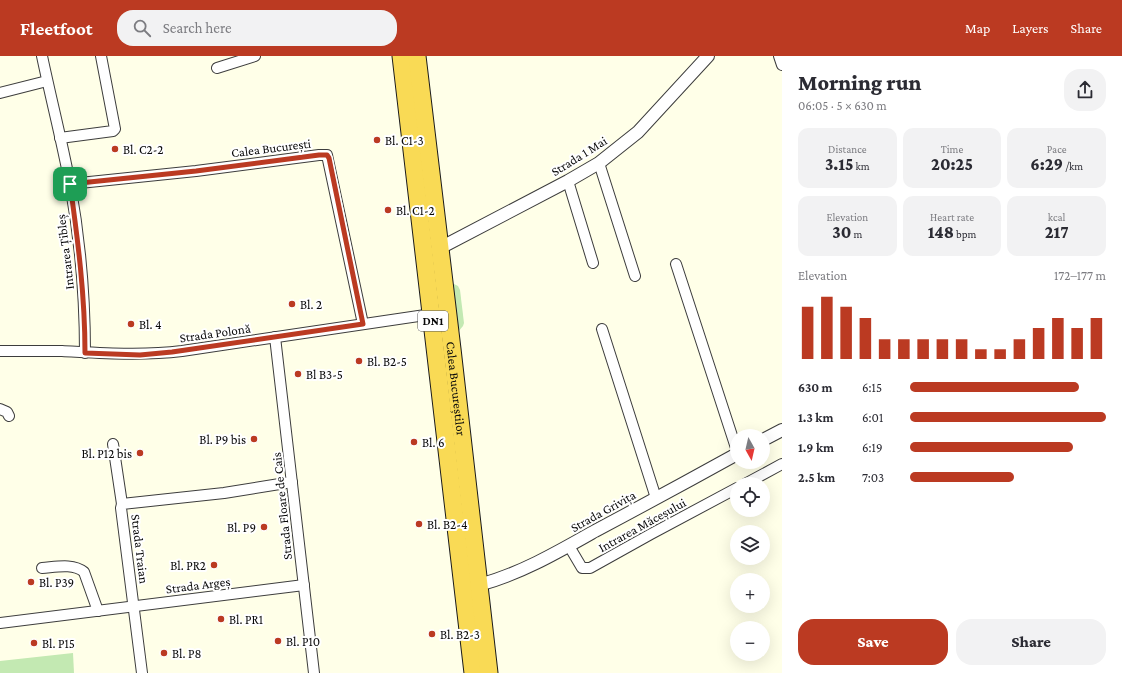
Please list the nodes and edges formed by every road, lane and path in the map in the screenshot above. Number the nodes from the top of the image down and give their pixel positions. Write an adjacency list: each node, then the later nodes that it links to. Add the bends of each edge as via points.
1 (42, 56): 10 (street, Intrarea Țibleș)
2 (101, 56): 12 (street, via 115,129)
3 (254, 56): 9 (street)
4 (402, 56): 20 (highway, Calea Bucureștilor / DN1)
5 (417, 56): 16 (highway, Calea Bucureștilor / DN1)
6 (708, 56): 13 (street, Strada 1 Mai, via 638,132)
7 (779, 56): 8 (street)
8 (782, 65)
9 (217, 68)
10 (47, 81): 11 (street); 12 (street, Intrarea Țibleș)
11 (0, 93)
12 (60, 138): 15 (street, Intrarea Țibleș)
13 (599, 163): 14 (street, Strada 1 Mai); 19 (street)
14 (568, 181): 16 (street, Strada 1 Mai); 17 (street)
15 (70, 184): 21 (street, Calea București, via 327,155); 25 (street, Intrarea Țibleș, via 85,312)
16 (440, 248): 42 (highway, Calea Bucureștilor / DN1)
17 (593, 263)
18 (676, 264): 28 (street)
19 (635, 276)
20 (432, 314): 21 (street, Strada Polonă); 48 (highway, Calea Bucureștilor / DN1)
21 (363, 324): 23 (street, Strada Polonă)
22 (602, 329): 37 (street)
23 (275, 337): 25 (street, Strada Polonă, via 156,354); 35 (street, Strada Floare de Cais)
24 (0, 351): 25 (street, Strada Polonă)
25 (85, 353)
26 (0, 409): 27 (street)
27 (9, 416)
28 (730, 430)
29 (782, 430): 30 (street)
30 (770, 436)
31 (113, 444): 38 (street)
32 (730, 458): 37 (street, Strada Grivița)
33 (782, 464): 34 (street)
34 (758, 477)
35 (292, 482): 38 (street, Strada Traian, via 224,493); 41 (street, Strada Floare de Cais)
36 (730, 492): 39 (street, Intrarea Măceșului, via 590,568 582,568)
37 (656, 498): 39 (street, Strada Grivița)
38 (122, 504): 43 (street, Strada Traian)
39 (569, 546): 42 (street, Strada Grivița, via 518,572)
40 (42, 568): 44 (street, via 71,566 84,572)
41 (304, 585): 43 (street, Strada Argeș); 47 (street, Strada Floare de Cais)
42 (479, 585): 49 (highway, Calea Bucureștilor / DN1)
43 (134, 606): 44 (street, Strada Argeș); 46 (street, Strada Traian)
44 (98, 611): 45 (street, Strada Argeș)
45 (0, 623)
46 (142, 673)
47 (314, 673)
48 (473, 673)
49 (489, 673)

